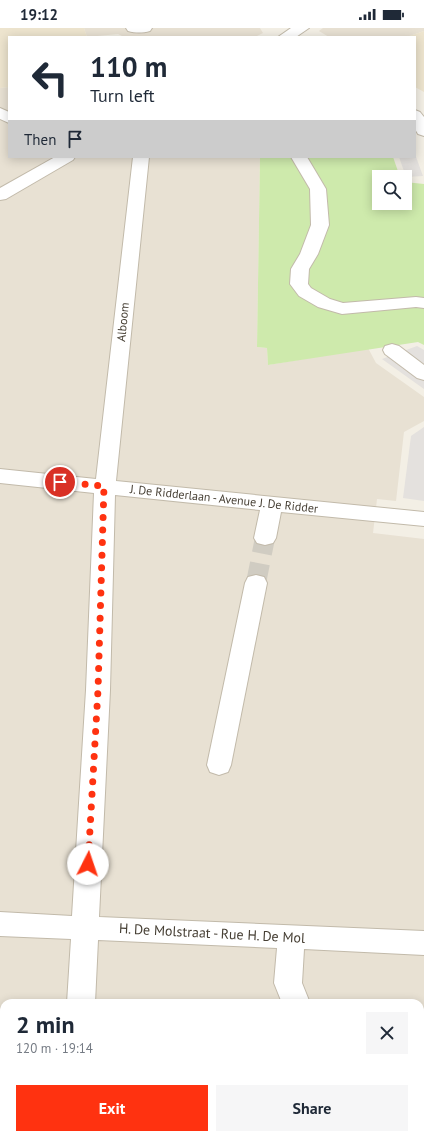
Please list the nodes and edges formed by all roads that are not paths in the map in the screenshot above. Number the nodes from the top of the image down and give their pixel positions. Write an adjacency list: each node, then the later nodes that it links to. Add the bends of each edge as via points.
1 (133, 28): 2 (street)
2 (145, 28)
3 (303, 30): 4 (street)
4 (288, 36)
5 (416, 117): 6 (street)
6 (424, 131)
7 (65, 158): 10 (street)
8 (141, 158): 15 (street, Alboom)
9 (300, 158): 11 (street, via 318,189 320,225 300,269 299,284 305,292 324,303 342,309)
10 (0, 195)
11 (424, 303)
12 (392, 350): 13 (street)
13 (424, 374)
14 (0, 476): 15 (street, J. De Ridderlaan - Avenue J. De Ridder)
15 (104, 486): 16 (street, J. De Ridderlaan - Avenue J. De Ridder); 22 (street, Alboom, via 98,690)
16 (272, 503): 17 (street, J. De Ridderlaan - Avenue J. De Ridder); 18 (street)
17 (424, 519)
18 (265, 538)
19 (256, 583): 20 (street)
20 (218, 764)
21 (0, 924): 22 (street, H. De Molstraat - Rue H. De Mol)
22 (84, 927): 23 (street, H. De Molstraat - Rue H. De Mol); 25 (street, Alboom)
23 (291, 937): 24 (street, H. De Molstraat - Rue H. De Mol); 26 (street, via 288,983)
24 (424, 943)
25 (81, 999)
26 (294, 999)

